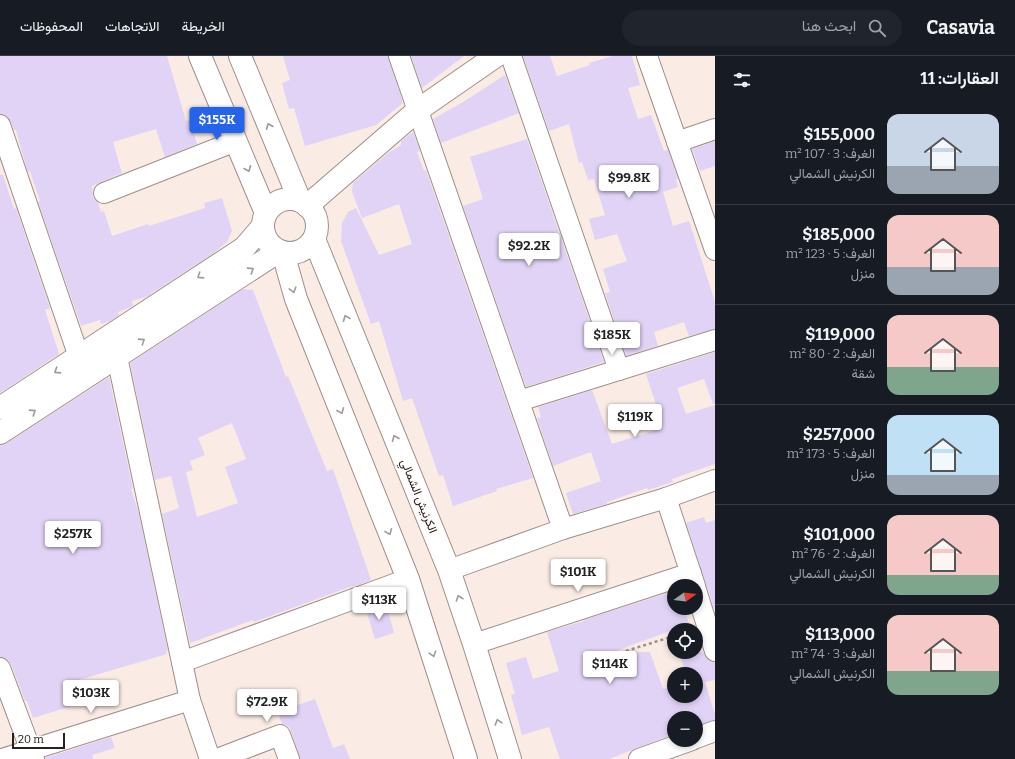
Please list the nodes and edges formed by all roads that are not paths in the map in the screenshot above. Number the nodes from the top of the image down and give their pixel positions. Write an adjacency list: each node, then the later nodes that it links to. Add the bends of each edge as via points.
1 (200, 56): 10 (main road)
2 (240, 56): 13 (main road, الكرنيش الشمالي, one-way to 2)
3 (400, 56): 7 (street)
4 (496, 56): 7 (main road)
5 (511, 56): 21 (street)
6 (647, 56): 11 (street)
7 (418, 110): 13 (main road); 22 (street)
8 (0, 125): 19 (street)
9 (715, 129): 11 (street)
10 (236, 141): 12 (street); 14 (main road, one-way to 14)
11 (677, 142): 16 (street)
12 (104, 193)
13 (304, 204): 14 (main road, via 282,200 275,204); 15 (main road, الكرنيش الشمالي, via 313,213 316,221)
14 (265, 220): 17 (main road, via 264,235 268,243); 19 (main road, one-way to 19, via 244,248)
15 (314, 239): 17 (main road, via 301,251 292,254); 28 (main road, الكرنيش الشمالي, one-way to 15)
16 (715, 250)
17 (281, 252): 20 (main road, one-way to 17); 29 (main road, one-way to 29, via 296,299)
18 (715, 340): 21 (street)
19 (79, 357): 23 (main road, one-way to 23)
20 (118, 357): 24 (main road, one-way to 20); 35 (street)
21 (619, 370): 22 (street)
22 (519, 402): 27 (street)
23 (0, 408)
24 (0, 433)
25 (715, 480): 26 (street)
26 (666, 498): 27 (street); 30 (street)
27 (563, 529): 28 (street)
28 (449, 570): 33 (main road, الكرنيش الشمالي, one-way to 28)
29 (408, 579): 35 (street); 46 (main road, one-way to 46)
30 (693, 579)
31 (667, 590): 33 (street)
32 (703, 612): 34 (street)
33 (474, 644): 47 (main road, الكرنيش الشمالي, one-way to 33)
34 (715, 651)
35 (182, 662): 37 (street)
36 (0, 668): 41 (street)
37 (190, 700): 41 (street); 43 (street)
38 (715, 732): 39 (street)
39 (703, 736)
40 (672, 747): 48 (street)
41 (33, 754): 42 (street)
42 (2, 759)
43 (210, 759)
44 (217, 759): 45 (street, via 280,735)
45 (289, 759)
46 (466, 759)
47 (510, 759)
48 (639, 759)

